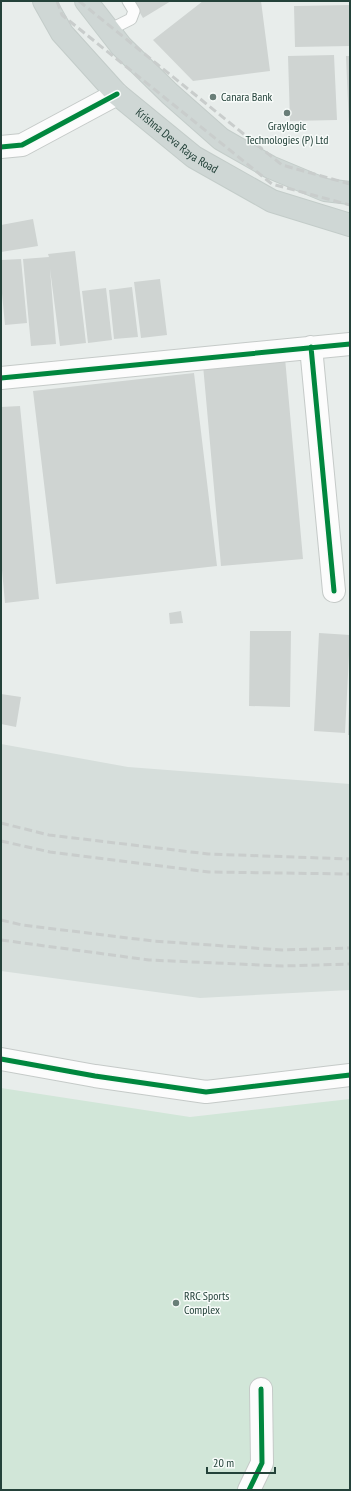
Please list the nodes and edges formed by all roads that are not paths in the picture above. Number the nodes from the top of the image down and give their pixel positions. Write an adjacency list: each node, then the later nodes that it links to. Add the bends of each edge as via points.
1 (44, 1): 5 (main road, Krishna Deva Raya Road, via 62,33)
2 (86, 1): 4 (main road)
3 (128, 1): 4 (lane, via 134,11 131,19)
4 (109, 30): 7 (main road, via 121,46 170,94 221,139 270,167 324,190)
5 (117, 94): 6 (street, via 22,145); 8 (main road, Krishna Deva Raya Road, via 194,157 272,201)
6 (1, 147)
7 (350, 193)
8 (350, 225)
9 (350, 344): 10 (street)
10 (311, 347): 11 (street); 12 (street)
11 (1, 378)
12 (334, 591)
13 (1, 1059): 14 (street, via 206,1092)
14 (350, 1076)
15 (261, 1389): 16 (street, via 262,1463)
16 (250, 1490)

